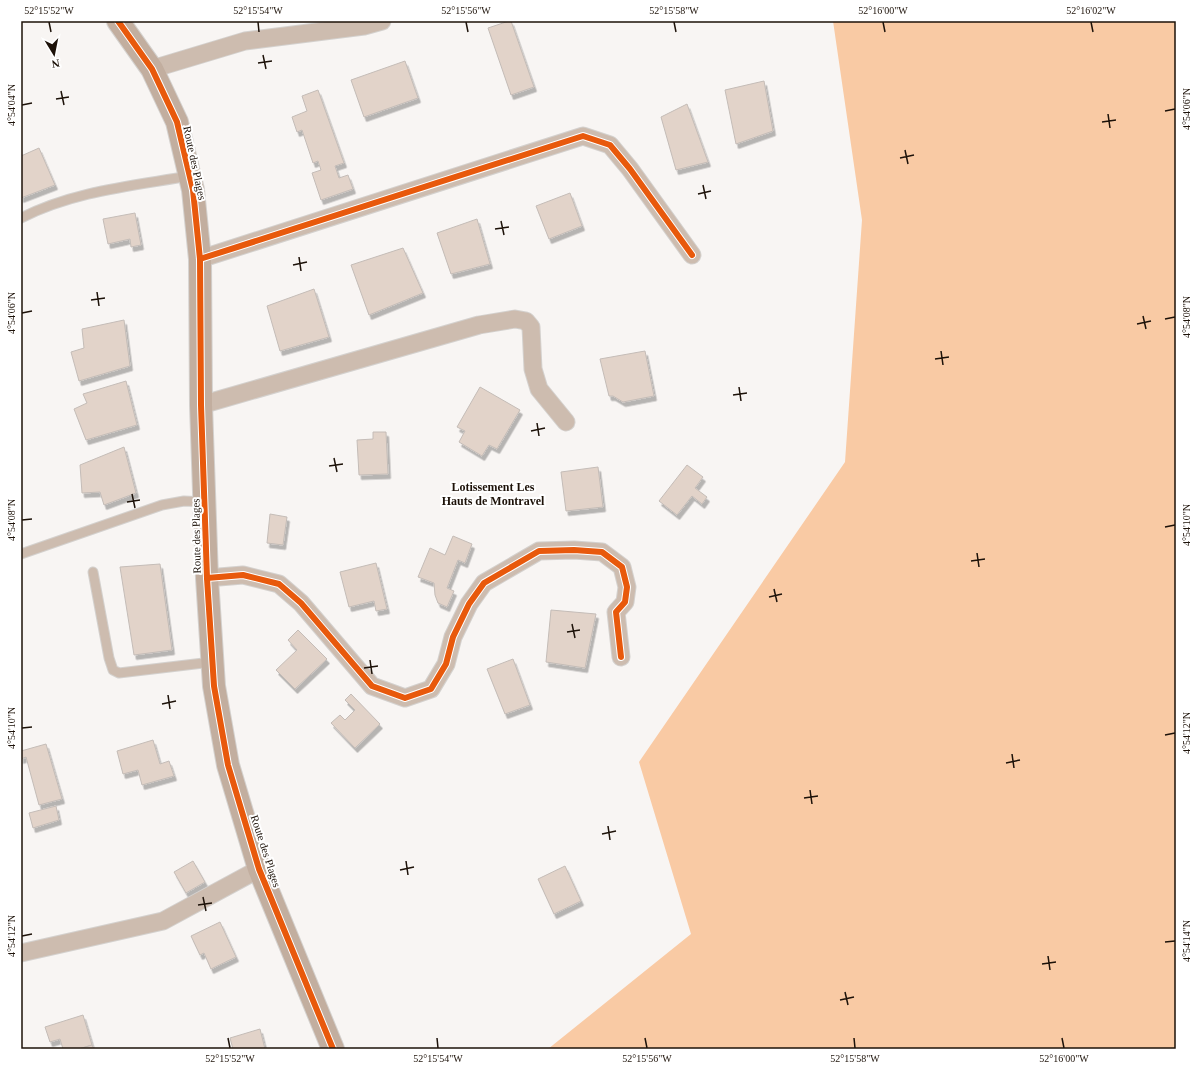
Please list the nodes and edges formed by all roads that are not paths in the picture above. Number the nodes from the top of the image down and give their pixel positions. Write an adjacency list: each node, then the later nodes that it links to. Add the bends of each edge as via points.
1 (118, 21): 3 (street, Route des Plages)
2 (382, 21): 3 (street, via 364,26 245,41)
3 (152, 69): 4 (street, Route des Plages, via 177,122)
4 (190, 176): 5 (lane, via 76,196); 7 (street, Route des Plages)
5 (21, 218)
6 (692, 255): 7 (street, via 610,145 583,136)
7 (200, 259): 8 (street, Route des Plages)
8 (201, 405): 9 (street, via 479,325 515,319 526,320 531,327 533,369 540,389); 10 (street, Route des Plages)
9 (566, 422)
10 (205, 502): 11 (lane, via 184,501 162,506); 13 (street, Route des Plages)
11 (21, 554)
12 (93, 572): 15 (lane, via 113,670 119,673)
13 (207, 578): 14 (street, via 243,575 279,584 301,603 372,686 404,698 431,689 446,664 453,638 469,604 484,583 539,551 602,552 622,567 627,587 625,602 616,612); 15 (street, Route des Plages)
14 (621, 657)
15 (212, 662): 16 (street, Route des Plages, via 228,765)
16 (259, 869): 17 (street, via 163,921); 18 (street, Route des Plages)
17 (21, 953)
18 (333, 1049)

